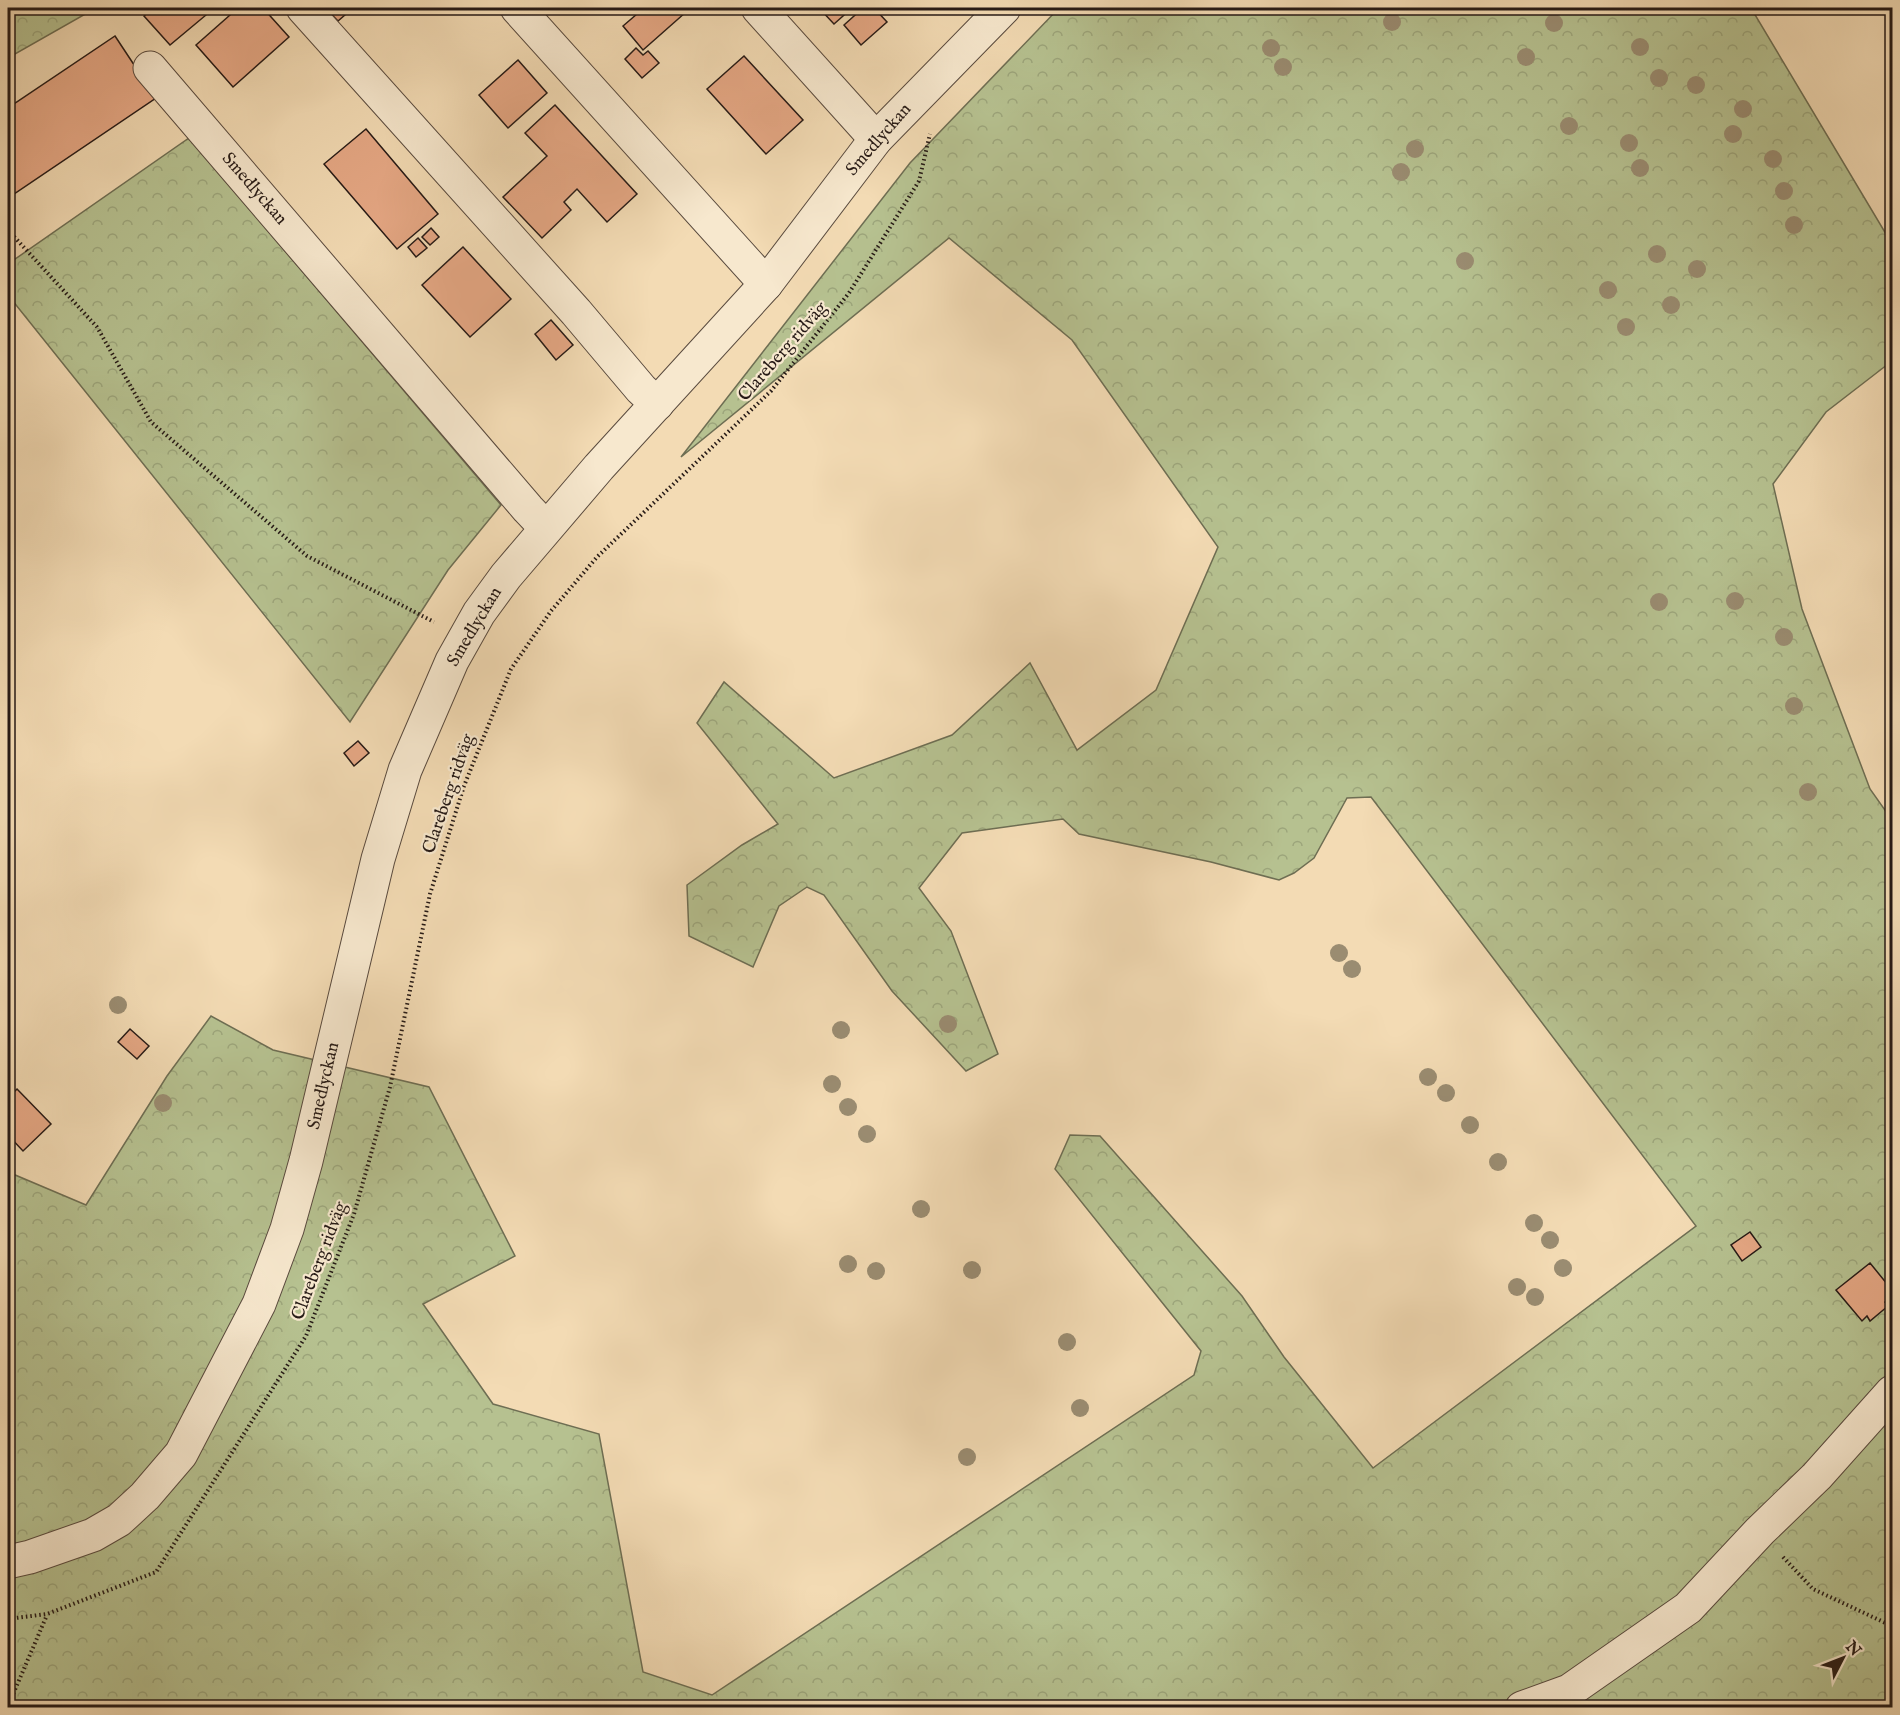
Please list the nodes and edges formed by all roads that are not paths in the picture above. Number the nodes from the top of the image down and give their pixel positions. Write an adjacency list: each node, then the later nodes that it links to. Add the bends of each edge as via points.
1 (303, 8): 8 (street)
2 (517, 8): 7 (street)
3 (758, 8): 6 (street)
4 (1004, 8): 6 (street, Smedlyckan)
5 (150, 68): 9 (street, Smedlyckan)
6 (876, 139): 7 (street, Smedlyckan)
7 (766, 284): 8 (street, Smedlyckan)
8 (657, 404): 9 (street, Smedlyckan)
9 (546, 528): 11 (street, Smedlyckan, via 479,613 452,661 405,770 378,859 287,1229 259,1304 218,1386 181,1454 119,1520 93,1535)
10 (1893, 1392): 12 (street, via 1688,1608 1569,1691)
11 (8, 1562)
12 (1522, 1707)

